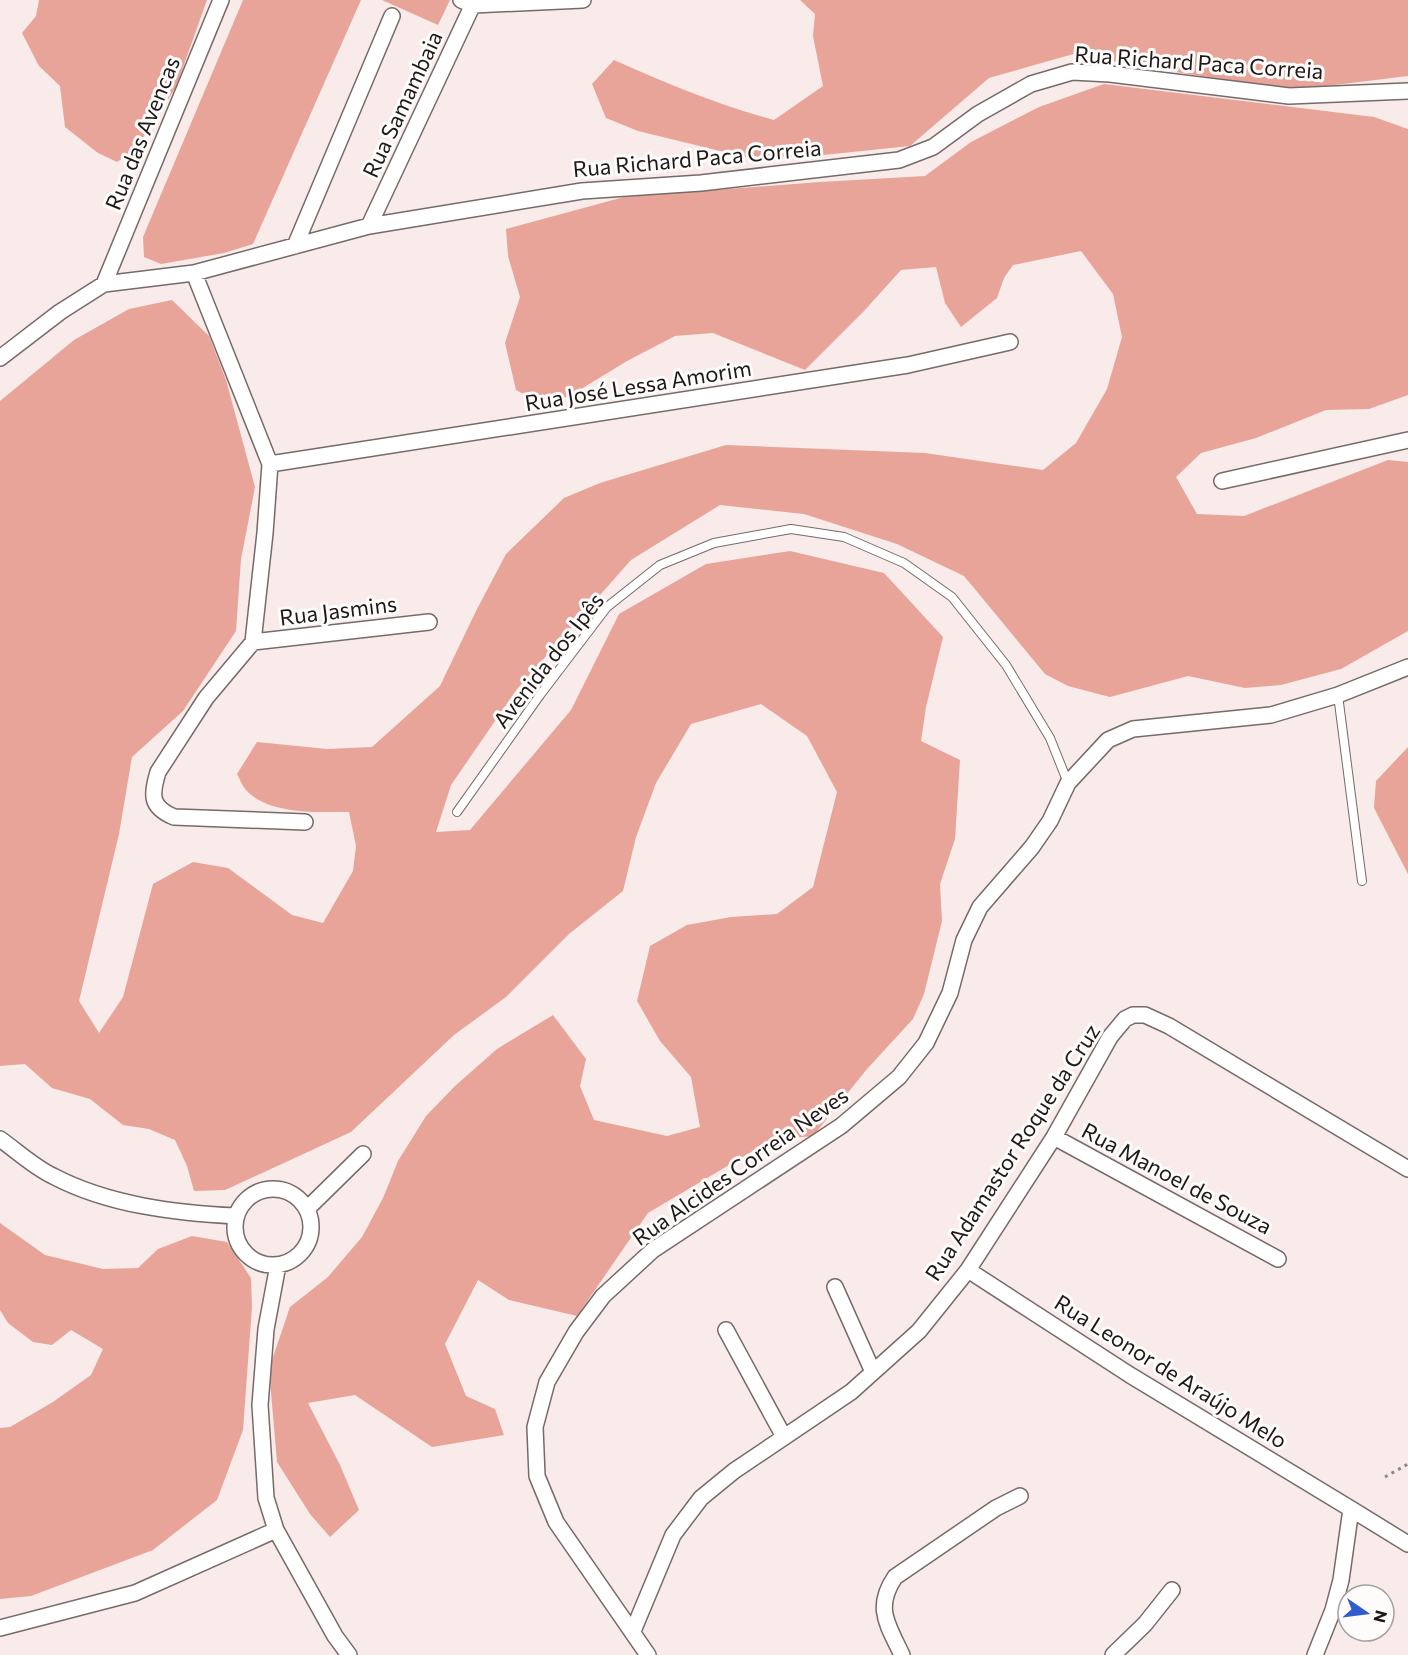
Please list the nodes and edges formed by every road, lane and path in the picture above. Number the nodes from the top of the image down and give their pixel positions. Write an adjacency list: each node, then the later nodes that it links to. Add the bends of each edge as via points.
1 (221, 0): 9 (street, Rua das Avencas)
2 (583, 0): 3 (street)
3 (470, 2): 6 (street, Rua Samambaia)
4 (392, 16): 7 (street)
5 (1408, 91): 6 (street, Rua Richard Paca Correia, via 1290,96 1072,72 1031,84 978,114 933,147 899,160 701,183 582,190)
6 (369, 226): 7 (street, Rua Richard Paca Correia)
7 (295, 246): 8 (street, Rua Richard Paca Correia)
8 (194, 273): 9 (street, Rua Richard Paca Correia); 13 (street)
9 (104, 284): 11 (street, Rua Richard Paca Correia)
10 (1010, 342): 13 (street, Rua José Lessa Amorim, via 908,365)
11 (0, 358)
12 (1408, 440): 14 (street)
13 (270, 464): 16 (street)
14 (1222, 481)
15 (429, 622): 16 (street, Rua Jasmins)
16 (253, 642): 21 (street, via 206,698 158,772 153,786 154,802 174,817)
17 (1408, 666): 18 (street, Rua Alcides Correia Neves)
18 (1338, 695): 19 (street, Rua Alcides Correia Neves, via 1271,716 1133,729 1108,740); 22 (lane)
19 (1068, 783): 20 (lane, Avenida dos Ipês, via 1050,738 1006,665 952,597 904,563 844,537 791,530 714,543 671,561 607,608); 44 (street, Rua Alcides Correia Neves, via 1032,847 980,907 964,940 950,993 926,1043 898,1077 841,1126 653,1250 603,1296 547,1382 535,1427 537,1476 556,1522)
20 (457, 812)
21 (305, 822)
22 (1362, 881)
23 (1054, 1137): 26 (street, Rua Adamastor Roque da Cruz, via 1110,1037 1125,1019 1145,1015); 29 (street, Rua Manoel de Souza); 31 (street, Rua Adamastor Roque da Cruz)
24 (0, 1139): 28 (street, via 52,1176 107,1198 193,1214)
25 (363, 1154): 27 (street)
26 (1406, 1164)
27 (307, 1209): 28 (street, via 288,1192 263,1190 251,1196); 30 (street, via 311,1233 307,1245 290,1262)
28 (236, 1216): 30 (street, via 235,1229 244,1252 265,1265)
29 (1278, 1258)
30 (278, 1265): 40 (street, via 266,1329 260,1405 266,1498)
31 (968, 1270): 34 (street, Rua Adamastor Roque da Cruz, via 919,1331); 39 (street, Rua Leonor de Araújo Melo, via 1130,1375)
32 (835, 1287): 34 (street)
33 (726, 1330): 35 (street)
34 (873, 1372): 35 (street, Rua Adamastor Roque da Cruz, via 851,1392)
35 (784, 1437): 44 (street, Rua Adamastor Roque da Cruz, via 700,1498 673,1535)
36 (1408, 1464): 37 (path)
37 (1385, 1478)
38 (1020, 1496): 47 (street, via 895,1577 883,1604 886,1621)
39 (1351, 1509): 41 (street, Rua Leonor de Araújo Melo); 49 (street, via 1341,1580)
40 (276, 1530): 43 (street, via 135,1593); 45 (street)
41 (1408, 1544)
42 (1172, 1590): 48 (street)
43 (0, 1628)
44 (633, 1631): 46 (street, Rua Alcides Correia Neves)
45 (349, 1655)
46 (648, 1655)
47 (902, 1655)
48 (1113, 1655)
49 (1316, 1655)

